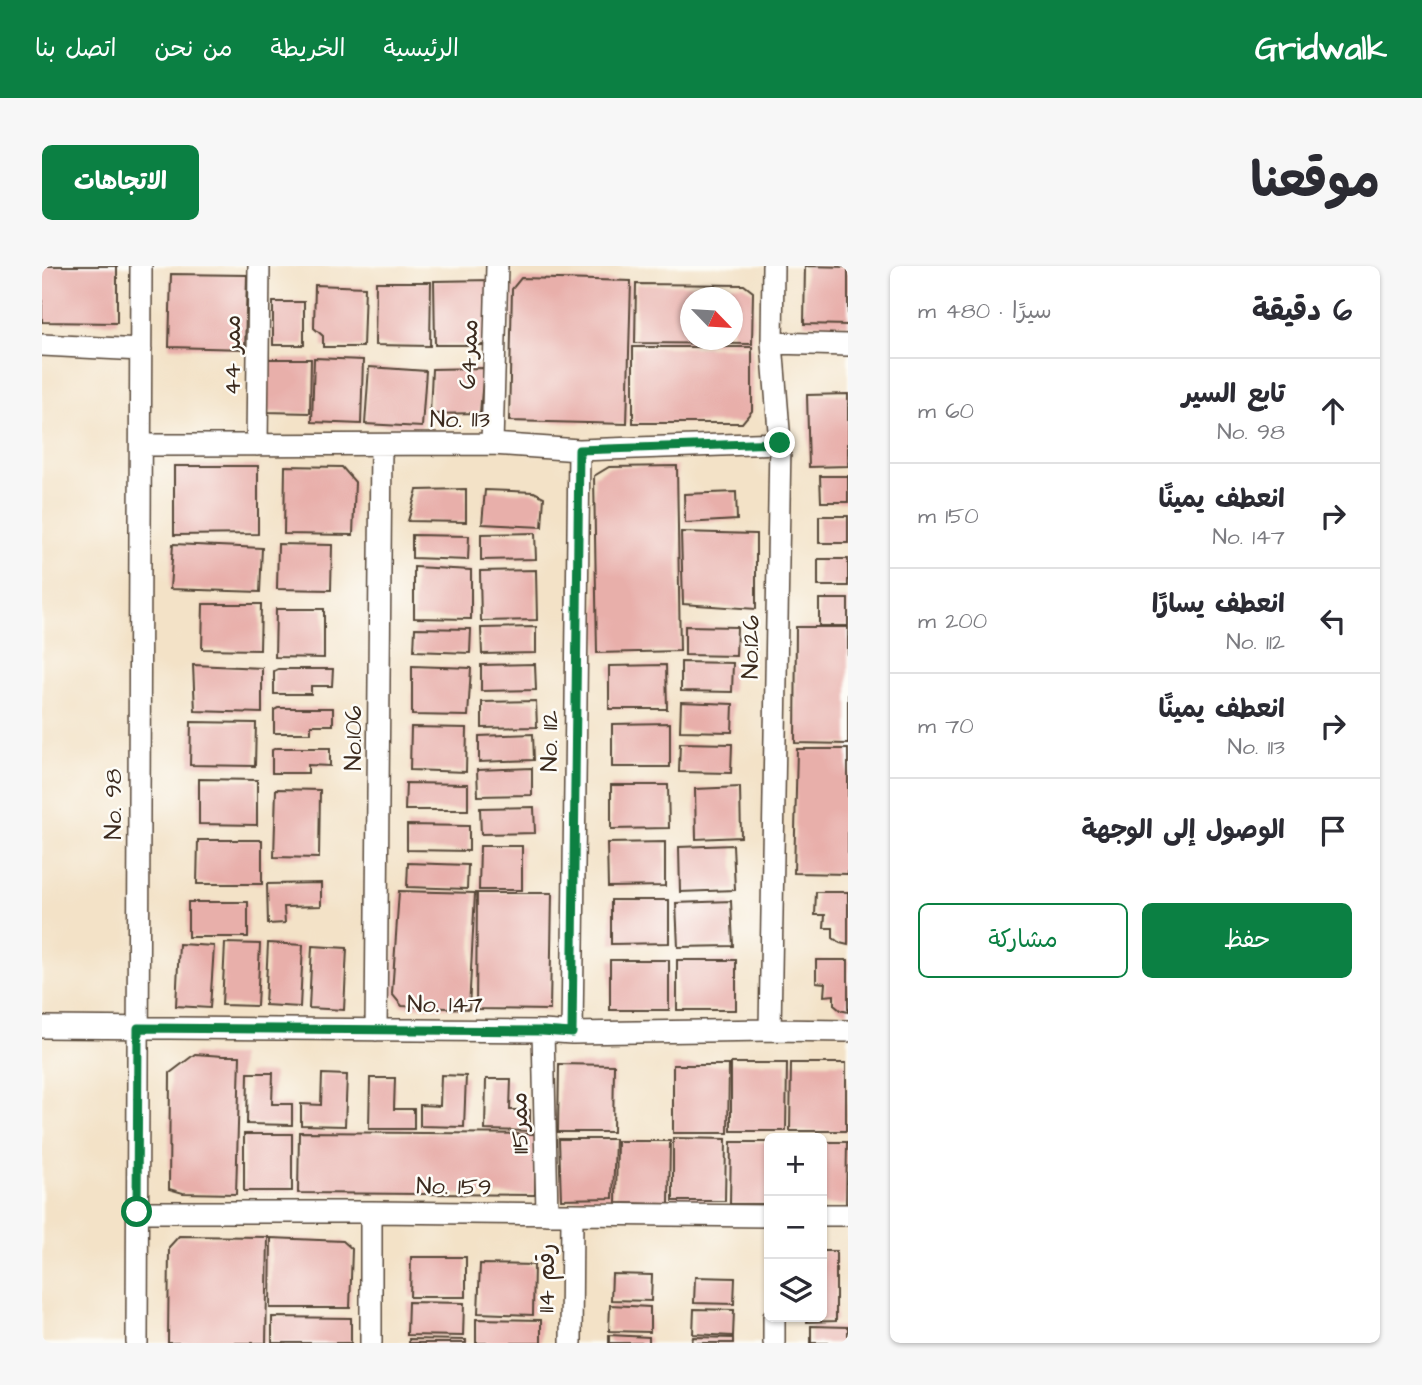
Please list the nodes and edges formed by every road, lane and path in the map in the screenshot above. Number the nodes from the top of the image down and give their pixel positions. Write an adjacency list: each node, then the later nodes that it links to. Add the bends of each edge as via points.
1 (141, 266): 8 (street, No. 98)
2 (259, 266): 12 (street, ممر 44)
3 (497, 266): 10 (street, ممر64)
4 (773, 266): 5 (street, No.126)
5 (772, 344): 7 (street); 9 (street, No.126)
6 (42, 345): 8 (street)
7 (848, 345)
8 (141, 349): 11 (street, No. 98)
9 (780, 443): 14 (street, No. 113); 18 (street, No.126)
10 (492, 444): 13 (street, No. 113); 14 (street, No. 113)
11 (141, 445): 12 (street, No. 113); 16 (street, No. 98)
12 (257, 445): 13 (street, No. 113)
13 (381, 445): 17 (street, No.106)
14 (579, 450): 21 (street, No. 112)
15 (42, 1027): 16 (street, No. 147)
16 (138, 1028): 17 (street, No. 147); 22 (street, No. 98)
17 (376, 1030): 19 (street, No. 147)
18 (770, 1030): 20 (street, No. 147); 21 (street, No. 147)
19 (542, 1031): 21 (street, No. 147); 24 (street, ممر115)
20 (848, 1031)
21 (572, 1033)
22 (137, 1212): 23 (street, No. 159); 30 (street, No. 98)
23 (371, 1212): 24 (street, No. 159); 31 (street)
24 (547, 1214): 25 (street, No. 159)
25 (572, 1214): 28 (street, No. 159); 32 (street, رقم 114)
26 (827, 1215): 27 (street)
27 (848, 1215)
28 (764, 1216)
29 (774, 1322): 33 (street)
30 (137, 1343)
31 (372, 1343)
32 (571, 1343)
33 (774, 1343)

